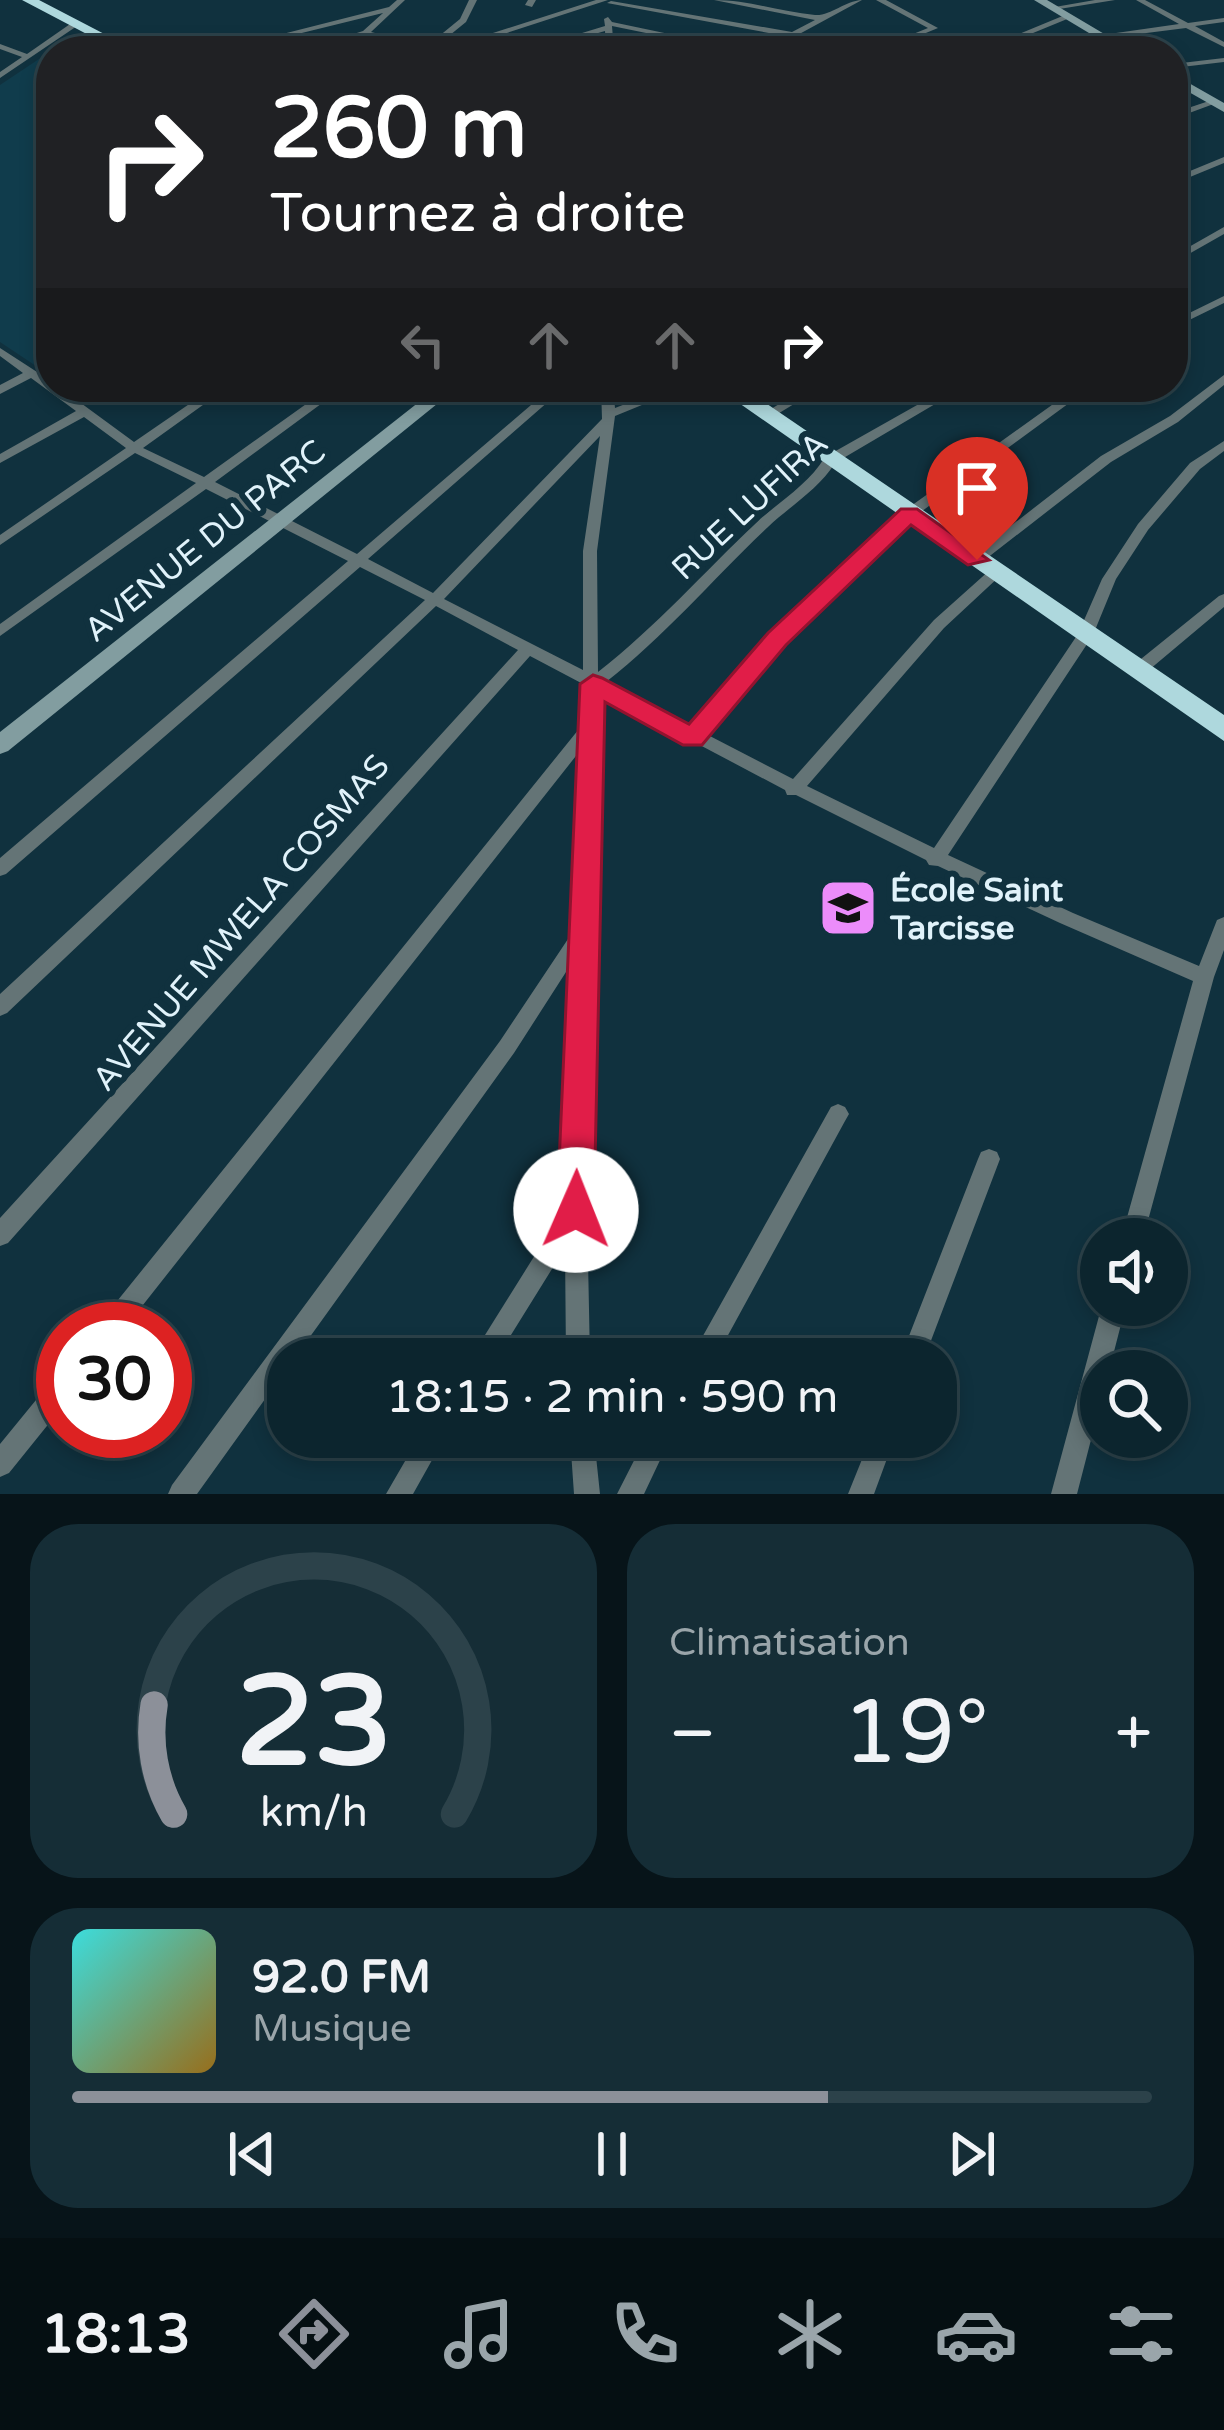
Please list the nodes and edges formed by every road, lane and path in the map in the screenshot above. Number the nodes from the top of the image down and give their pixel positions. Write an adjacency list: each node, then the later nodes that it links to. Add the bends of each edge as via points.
1 (29, 0): 17 (highway)
2 (401, 0): 13 (street)
3 (473, 0): 27 (street)
4 (718, 0): 15 (street)
5 (829, 0): 11 (street)
6 (880, 0): 33 (street, via 934,28)
7 (1039, 0): 12 (street)
8 (1112, 0): 12 (street)
9 (1139, 0): 18 (street)
10 (608, 1): 19 (street); 21 (street); 28 (street)
11 (853, 2): 15 (street)
12 (1053, 8): 14 (street)
13 (390, 9): 20 (street); 24 (street)
14 (1068, 17): 34 (street); 35 (street)
15 (820, 18): 21 (street)
16 (1224, 20): 18 (street)
17 (76, 24): 22 (street); 23 (highway)
18 (1184, 24): 36 (street); 37 (street)
19 (607, 26): 29 (street); 30 (street); 31 (street)
20 (366, 33): 25 (street); 26 (street)
21 (790, 34): 32 (street)
22 (57, 36)
23 (100, 36)
24 (280, 36)
25 (356, 36)
26 (378, 36)
27 (449, 36)
28 (484, 36)
29 (575, 36)
30 (608, 36)
31 (663, 36)
32 (787, 36)
33 (913, 36)
34 (1020, 36)
35 (1100, 36)
36 (1108, 36)
37 (1224, 45)
38 (0, 46): 40 (street)
39 (36, 50): 40 (street)
40 (26, 56): 43 (street)
41 (1224, 60): 42 (street)
42 (1188, 64)
43 (0, 75)
44 (1188, 87): 45 (street)
45 (1220, 105): 46 (street)
46 (1188, 112)
47 (1224, 160): 48 (street)
48 (1188, 176)
49 (1224, 230): 50 (street)
50 (1188, 251)
51 (1224, 299): 52 (street)
52 (1188, 317)
53 (0, 351): 54 (street)
54 (32, 373): 55 (street); 57 (street)
55 (36, 375)
56 (1224, 379): 81 (street, via 1106,459)
57 (0, 391)
58 (72, 402): 69 (street)
59 (200, 402): 73 (street)
60 (318, 402): 76 (street)
61 (430, 402): 78 (street, AVENUE DU PARC)
62 (542, 402): 80 (street)
63 (607, 402): 71 (street)
64 (645, 402): 71 (street)
65 (748, 402): 70 (highway)
66 (790, 402): 70 (street)
67 (932, 402): 75 (street, RUE LUFIRA)
68 (1063, 402): 77 (street)
69 (82, 412): 73 (street); 74 (street)
70 (767, 415): 75 (highway)
71 (607, 418): 83 (street); 90 (street, via 590,551)
72 (1224, 445): 87 (street, via 1143,526)
73 (134, 448): 76 (street); 79 (street)
74 (0, 459)
75 (830, 460): 77 (highway); 90 (street, RUE LUFIRA, via 633,655)
76 (209, 484): 78 (street); 86 (street)
77 (909, 514): 81 (highway); 93 (street, via 777,639)
78 (281, 520): 80 (street); 94 (street, AVENUE DU PARC)
79 (0, 541)
80 (356, 561): 83 (street); 97 (street)
81 (986, 566): 87 (highway); 95 (street)
82 (1224, 599): 84 (street)
83 (432, 601): 88 (street); 101 (street)
84 (1203, 620): 85 (street); 89 (street)
85 (1224, 629)
86 (0, 631)
87 (1084, 635): 89 (highway); 96 (street)
88 (527, 650): 90 (street); 106 (street, AVENUE MWELA COSMAS)
89 (1137, 671): 92 (highway)
90 (593, 684): 91 (street); 93 (street)
91 (592, 724): 99 (street); 107 (street)
92 (1224, 730)
93 (693, 738): 95 (street)
94 (0, 745)
95 (793, 790): 96 (street)
96 (935, 860): 100 (street)
97 (0, 869)
98 (1224, 926): 100 (street)
99 (582, 931): 104 (street); 119 (street, via 507,1047)
100 (1204, 977): 105 (street)
101 (0, 1007)
102 (838, 1114): 111 (street)
103 (989, 1159): 112 (street)
104 (576, 1210): 109 (street); 110 (street)
105 (1138, 1218)
106 (0, 1235)
107 (131, 1302)
108 (1108, 1326): 124 (street)
109 (495, 1338)
110 (578, 1338)
111 (714, 1338)
112 (921, 1338)
113 (36, 1420): 118 (street)
114 (420, 1458): 120 (street)
115 (583, 1458): 121 (street)
116 (648, 1458): 122 (street)
117 (875, 1458): 123 (street)
118 (0, 1464)
119 (182, 1494)
120 (399, 1494)
121 (587, 1494)
122 (630, 1494)
123 (861, 1494)
124 (1064, 1494)

